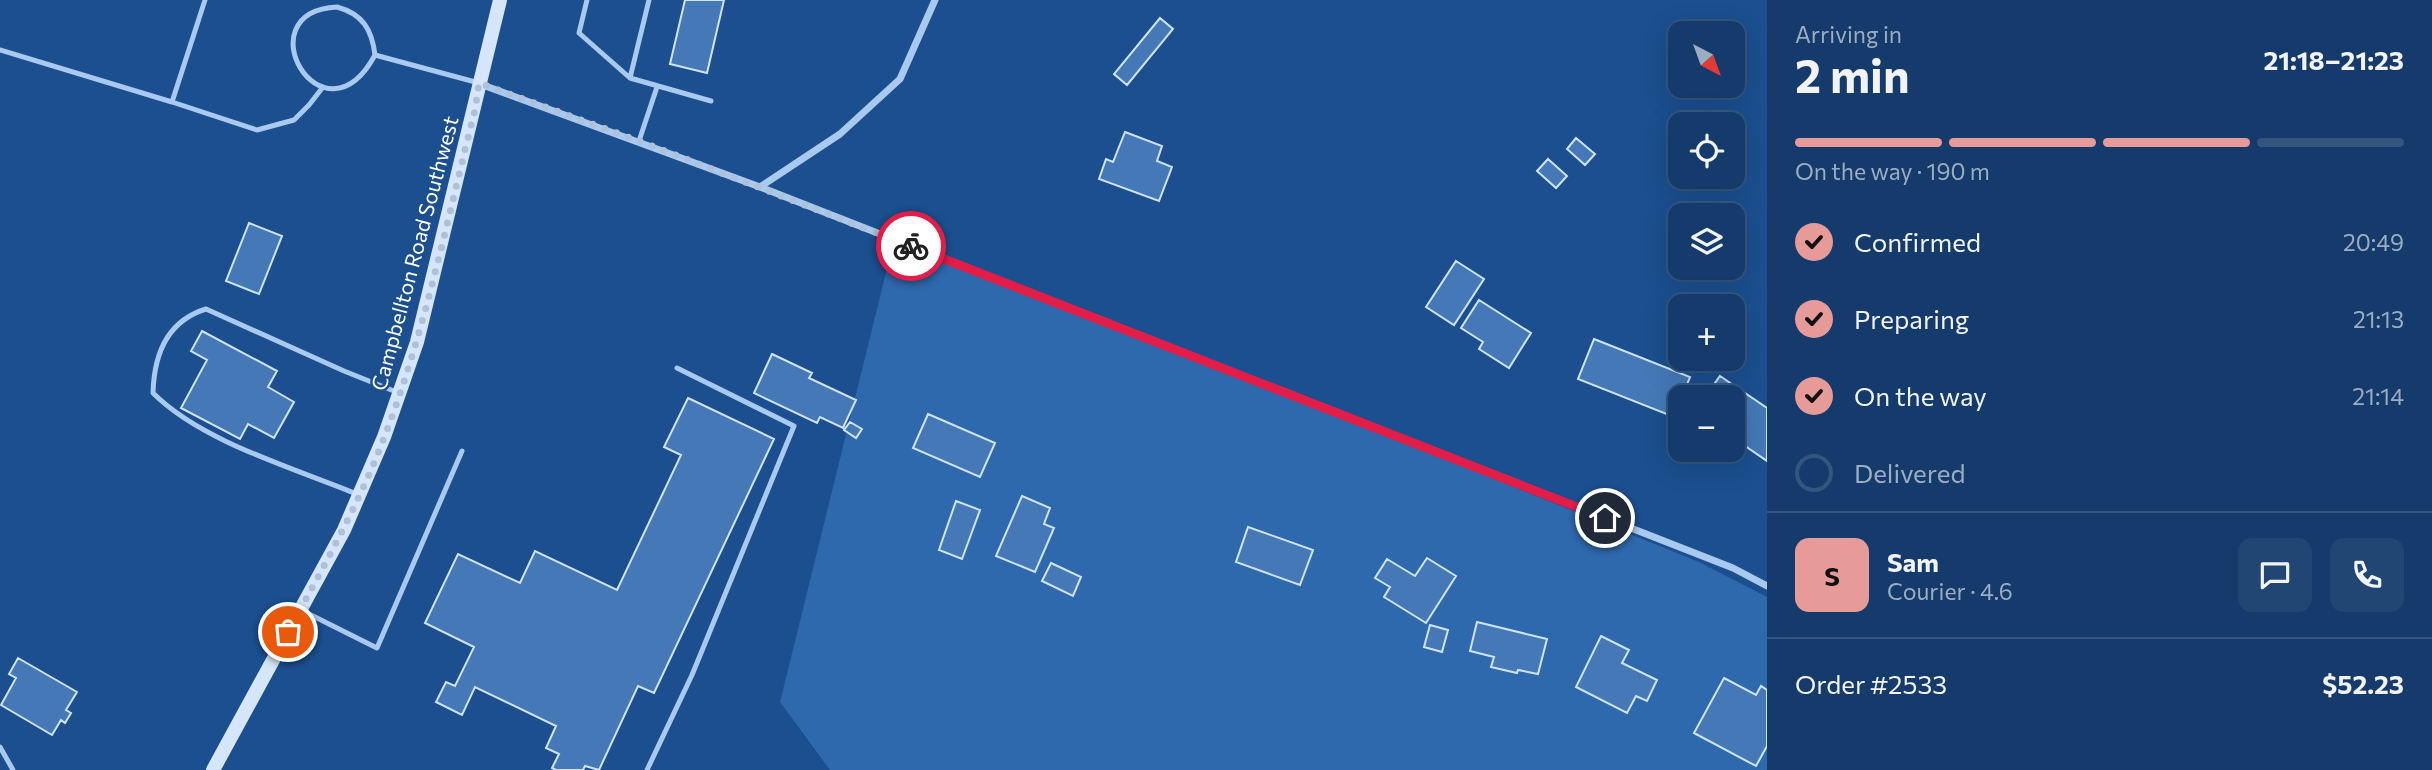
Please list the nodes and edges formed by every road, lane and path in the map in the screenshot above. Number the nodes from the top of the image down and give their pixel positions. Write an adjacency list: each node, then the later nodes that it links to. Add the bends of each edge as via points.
1 (205, 0): 13 (lane)
2 (500, 0): 9 (main road, Campbellton Road Southwest)
3 (587, 0): 8 (lane, via 579,33)
4 (649, 0): 8 (lane)
5 (935, 0): 15 (street, via 900,79 840,134)
6 (0, 50): 13 (lane)
7 (375, 55): 9 (lane); 10 (lane, via 360,78 349,85); 10 (lane, via 369,29 350,10 324,8 312,13 295,34 293,47 301,72)
8 (630, 78): 11 (lane)
9 (479, 83): 14 (street); 17 (main road, Campbellton Road Southwest, via 417,342)
10 (323, 87): 13 (lane, via 294,120 257,130)
11 (657, 87): 12 (lane); 14 (lane)
12 (711, 101)
13 (172, 102)
14 (639, 141): 15 (street)
15 (760, 187): 20 (street, via 1733,568)
16 (677, 368): 25 (lane, via 794,426 692,675)
17 (399, 393): 19 (main road, Campbellton Road Southwest); 19 (lane, via 206,309 182,321 163,342 153,369 153,393 169,408 275,463)
18 (462, 451): 21 (lane, via 377,649)
19 (359, 495): 21 (main road, Campbellton Road Southwest)
20 (1767, 586)
21 (300, 610): 24 (main road, Campbellton Road Southwest)
22 (0, 747): 23 (lane)
23 (13, 770)
24 (213, 770)
25 (647, 770)

